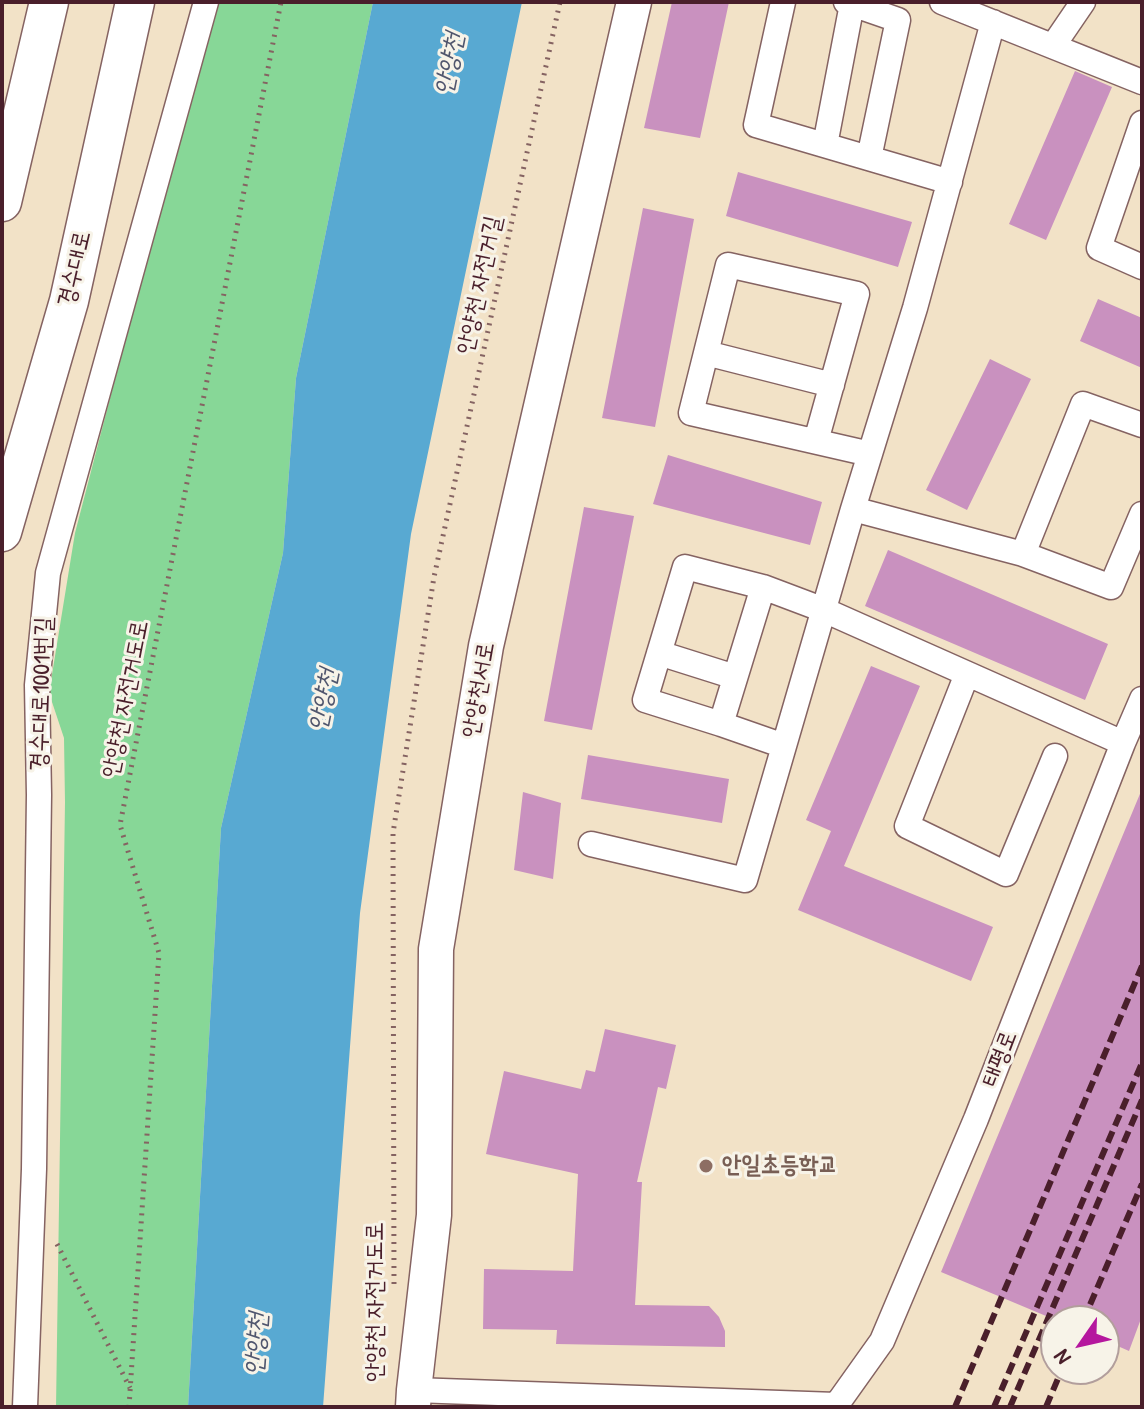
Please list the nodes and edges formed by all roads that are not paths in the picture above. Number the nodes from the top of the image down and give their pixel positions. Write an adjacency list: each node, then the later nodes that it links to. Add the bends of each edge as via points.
1 (49, 2): 16 (main road)
2 (135, 2): 25 (main road, 경수대로, via 69,301)
3 (206, 2): 40 (street, 경수대로1001번길, via 48,573 37,685 34,1153)
4 (634, 2): 38 (street, 안양천서로, via 486,646 436,949 434,1215)
5 (783, 2): 13 (street, via 756,125)
6 (942, 2): 9 (street)
7 (1083, 2): 10 (street)
8 (849, 3): 13 (street); 14 (street, via 898,20)
9 (980, 13): 10 (street); 15 (street)
10 (1053, 46): 11 (street)
11 (1142, 82)
12 (1142, 123): 17 (street, via 1099,248)
13 (825, 145): 14 (street)
14 (869, 158): 15 (street)
15 (950, 182): 22 (street)
16 (2, 202)
17 (1142, 267)
18 (706, 353): 19 (street); 19 (street, via 728,265 857,294); 21 (street, via 691,413)
19 (832, 385): 21 (street)
20 (1142, 425): 26 (street, via 1083,404)
21 (816, 441): 22 (street)
22 (870, 454): 23 (street)
23 (853, 509): 26 (street); 28 (street)
24 (1142, 514): 26 (street, via 1111,587)
25 (2, 532)
26 (1023, 554)
27 (763, 587): 28 (street); 29 (street, via 685,567); 31 (street)
28 (824, 610): 30 (street); 35 (street)
29 (659, 653): 31 (street); 33 (street, via 645,700)
30 (967, 674): 34 (street); 36 (street, via 907,826 1006,874)
31 (735, 677): 33 (street)
32 (1142, 699): 34 (street, 태평로)
33 (721, 724): 35 (street)
34 (1123, 743): 39 (street, 태평로, via 976,1119 882,1341)
35 (784, 746): 37 (street, via 745,880)
36 (1055, 756)
37 (591, 844)
38 (413, 1398): 39 (street, 안양천서로)
39 (835, 1406)
40 (25, 1407)

